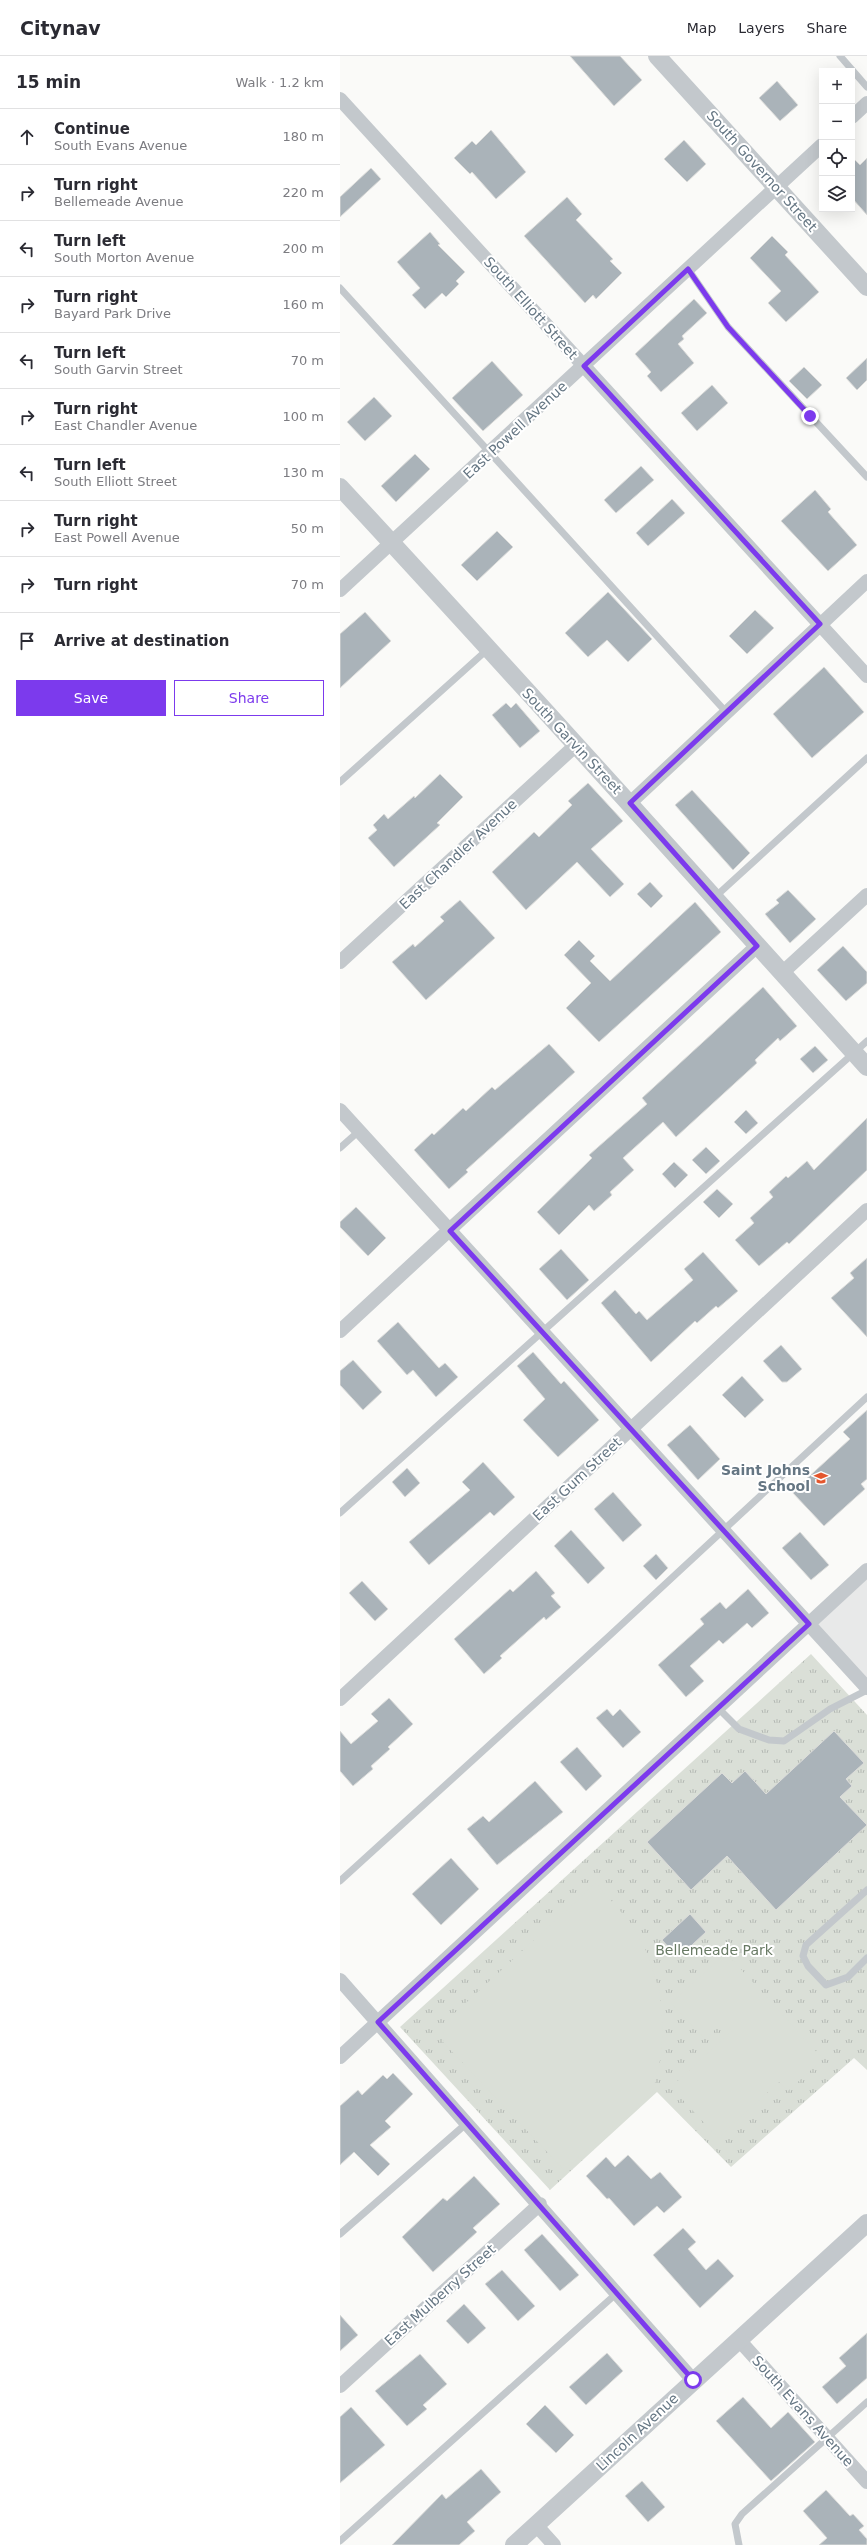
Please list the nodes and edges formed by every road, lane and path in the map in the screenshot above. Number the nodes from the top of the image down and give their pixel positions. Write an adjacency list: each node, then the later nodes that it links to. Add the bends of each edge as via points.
1 (657, 56): 8 (street, South Governor Street)
2 (840, 56): 3 (lane)
3 (867, 87)
4 (340, 99): 12 (street, South Elliott Street)
5 (867, 103): 6 (street)
6 (855, 114)
7 (819, 148): 8 (street, East Powell Avenue)
8 (776, 187): 9 (street, East Powell Avenue); 10 (street, South Governor Street)
9 (688, 269): 12 (street, East Powell Avenue); 14 (lane, via 728,327)
10 (867, 287)
11 (340, 288): 13 (lane)
12 (584, 366): 13 (street, East Powell Avenue); 19 (street, South Elliott Street)
13 (491, 452): 16 (street, East Powell Avenue); 22 (lane)
14 (867, 477)
15 (340, 487): 16 (street, South Garvin Street)
16 (392, 543): 18 (street, East Powell Avenue); 20 (street, South Garvin Street)
17 (867, 581): 19 (street)
18 (340, 590)
19 (820, 624): 21 (street, South Elliott Street); 22 (street)
20 (488, 649): 23 (street, South Garvin Street); 25 (lane)
21 (867, 676)
22 (727, 712): 26 (street)
23 (575, 746): 26 (street, South Garvin Street); 30 (street, East Chandler Avenue)
24 (867, 758): 28 (lane)
25 (340, 782)
26 (630, 803): 28 (street, South Garvin Street)
27 (867, 895): 31 (street)
28 (714, 898): 29 (street, South Garvin Street)
29 (757, 946): 31 (street, South Garvin Street); 38 (street)
30 (340, 962)
31 (782, 973): 32 (street, South Garvin Street)
32 (861, 1047): 33 (street, South Garvin Street); 40 (lane)
33 (867, 1067)
34 (340, 1110): 35 (street)
35 (359, 1131): 36 (lane); 38 (street)
36 (340, 1148)
37 (867, 1210): 42 (street, East Gum Street)
38 (450, 1231): 39 (street); 40 (street)
39 (340, 1331)
40 (542, 1332): 42 (street); 43 (lane)
41 (867, 1397): 44 (lane)
42 (630, 1429): 44 (street); 48 (street, East Gum Street)
43 (340, 1513)
44 (722, 1529): 46 (street); 50 (lane, via 607,1638)
45 (867, 1570): 46 (street)
46 (809, 1624): 47 (street); 49 (street)
47 (867, 1689): 49 (lane, via 830,1709 784,1741 769,1740 739,1729)
48 (340, 1699)
49 (718, 1708): 54 (street)
50 (340, 1881)
51 (867, 1890): 52 (lane, via 806,1945 803,1956 808,1966 826,1985 848,1977)
52 (867, 1958)
53 (340, 1980): 54 (street)
54 (378, 2022): 55 (street); 56 (street)
55 (340, 2057)
56 (467, 2123): 57 (street); 59 (lane)
57 (540, 2204): 60 (street); 63 (street, East Mulberry Street)
58 (867, 2223): 61 (street, Lincoln Avenue)
59 (340, 2234)
60 (618, 2292): 62 (street); 68 (lane)
61 (739, 2340): 62 (street, Lincoln Avenue); 65 (street, South Evans Avenue)
62 (693, 2380): 67 (street, Lincoln Avenue)
63 (340, 2386)
64 (867, 2402): 65 (lane)
65 (826, 2436): 66 (street, South Evans Avenue); 71 (lane, via 742,2514 735,2524)
66 (867, 2482)
67 (536, 2525): 69 (street, Lincoln Avenue); 70 (street)
68 (340, 2541)
69 (514, 2545)
70 (554, 2545)
71 (739, 2545)

